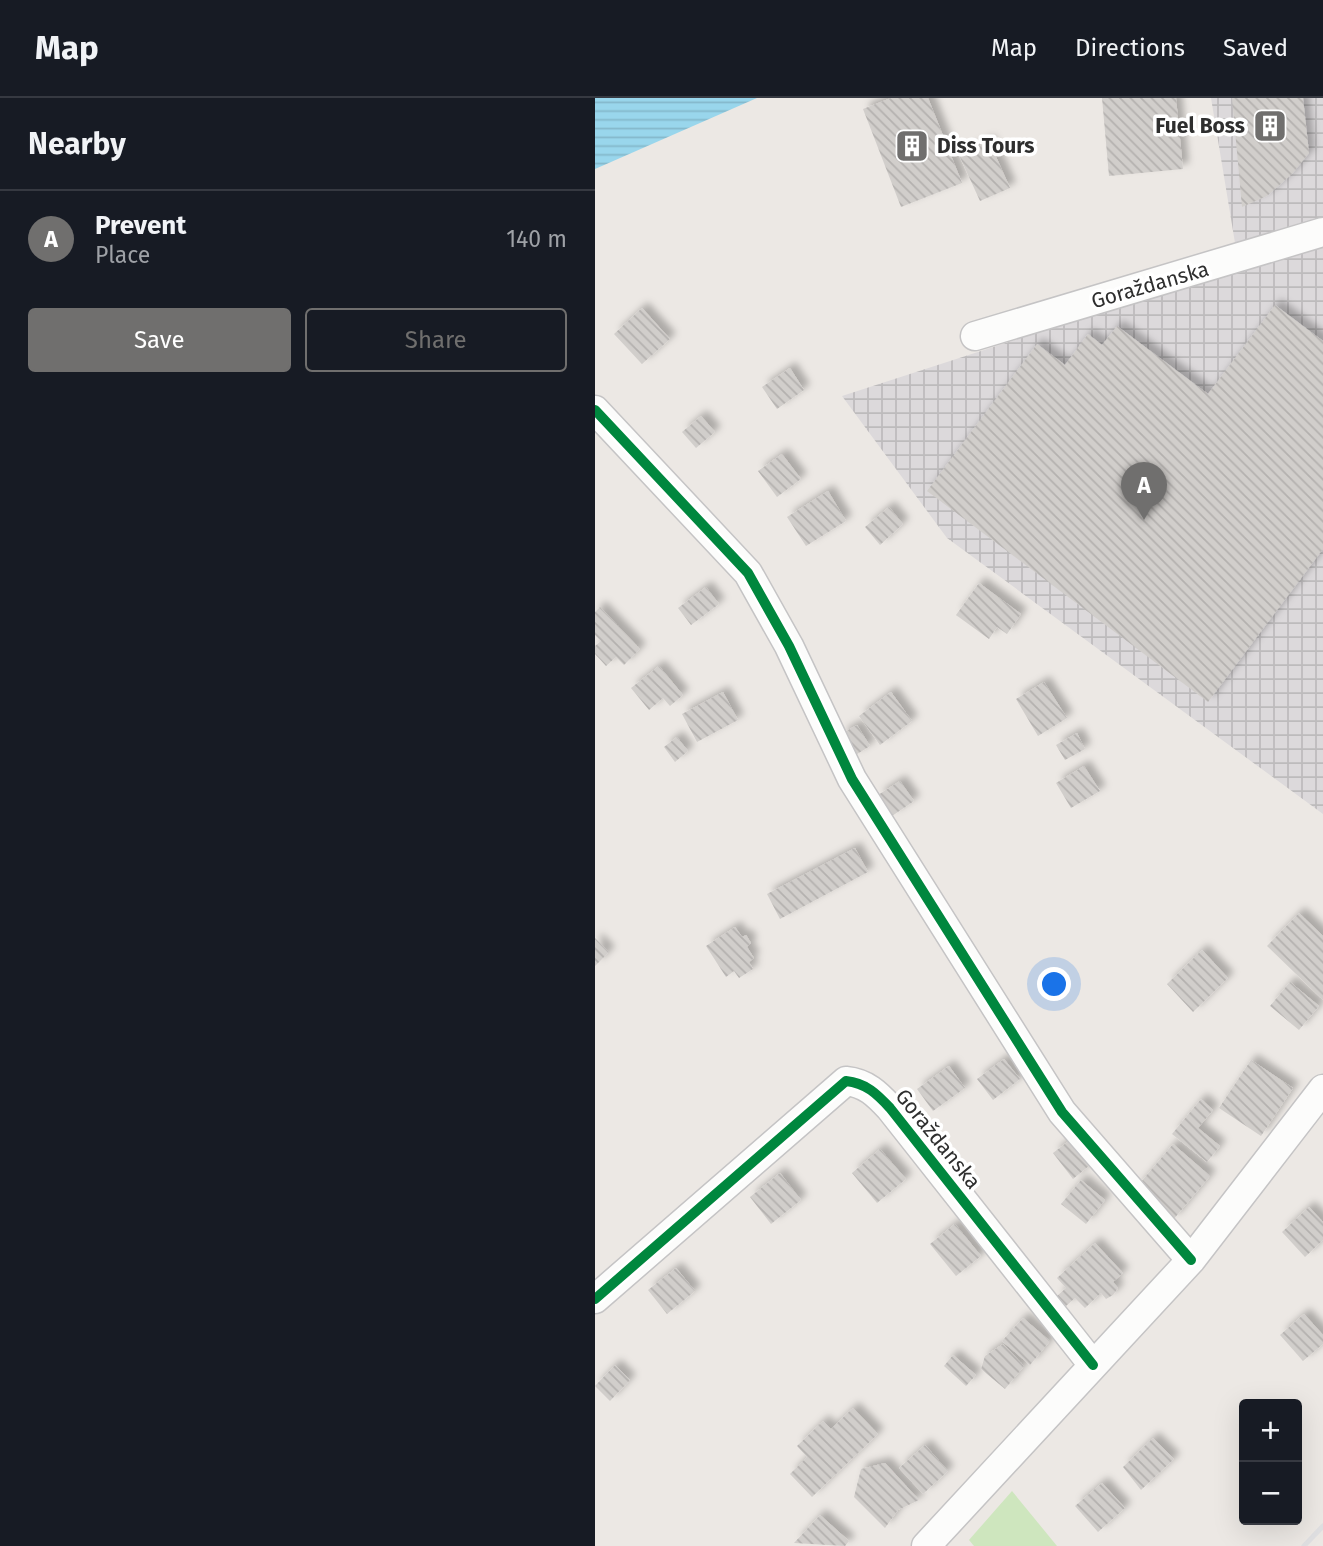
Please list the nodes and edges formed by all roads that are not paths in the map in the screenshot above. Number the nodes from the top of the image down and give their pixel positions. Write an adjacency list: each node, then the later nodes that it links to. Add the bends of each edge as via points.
1 (1323, 232): 2 (street, Goraždanska)
2 (975, 336)
3 (595, 410): 5 (street, via 748,573 789,646 852,779 1062,1112)
4 (1323, 1089): 5 (street)
5 (1191, 1261): 7 (street)
6 (595, 1299): 7 (street, Goraždanska, via 846,1081 858,1082 890,1108)
7 (1093, 1365): 8 (street)
8 (926, 1546)

